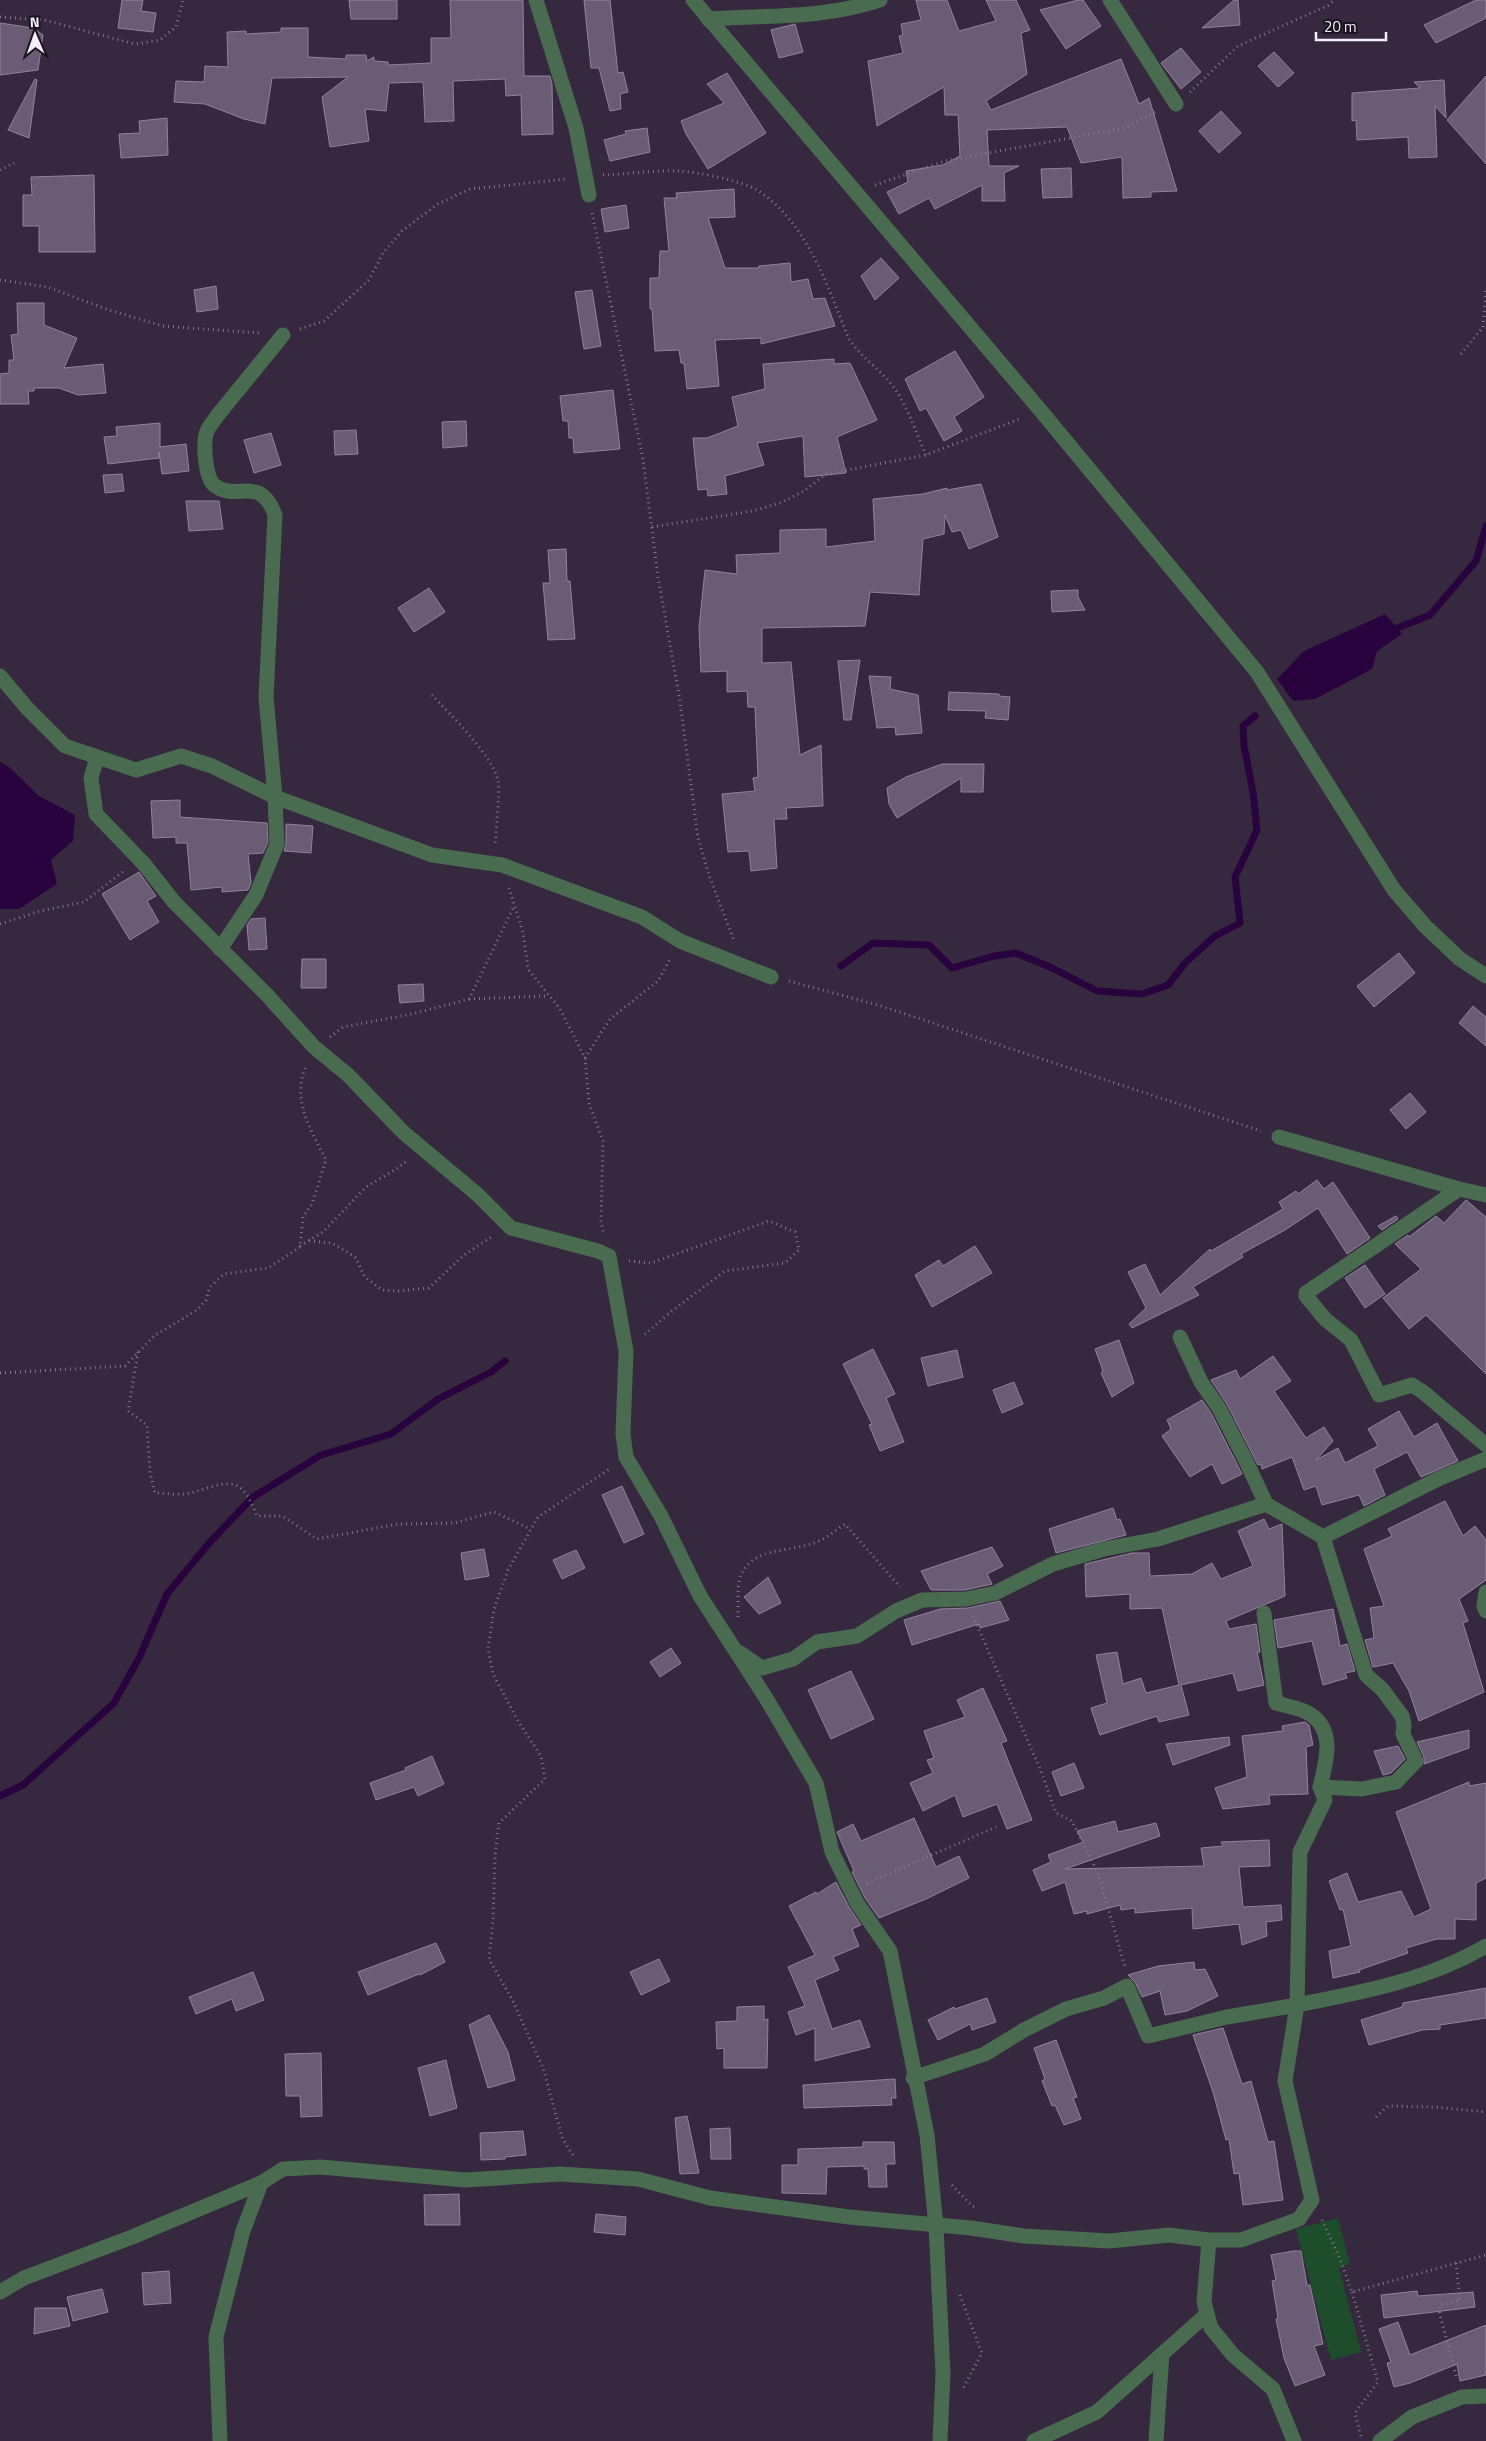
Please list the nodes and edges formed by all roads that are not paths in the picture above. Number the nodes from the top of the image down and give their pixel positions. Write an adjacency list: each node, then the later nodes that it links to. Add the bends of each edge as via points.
1 (536, 0): 7 (street, via 576,128)
2 (693, 0): 5 (street)
3 (880, 0): 5 (street, via 800,15)
4 (1110, 0): 6 (street)
5 (708, 19): 13 (street, via 1041,411 1257,672 1394,890 1460,959)
6 (1176, 104)
7 (589, 195)
8 (283, 335): 11 (street, via 206,430 205,453 213,485 224,490 254,491 271,505 275,516 266,697)
9 (0, 676): 10 (street, via 64,746)
10 (97, 757): 11 (street, via 136,770 181,756 212,766); 12 (street, via 91,778 96,814)
11 (275, 797): 12 (street, via 277,844 256,895); 14 (street, via 432,855 502,865 642,917 680,941)
12 (220, 949): 26 (street, via 314,1047 511,1228 609,1256 626,1351 623,1434 626,1457 661,1516 700,1596)
13 (1486, 975)
14 (771, 977)
15 (1279, 1137): 16 (street)
16 (1459, 1189): 17 (street); 19 (street, via 1306,1296 1325,1319 1351,1340 1379,1395 1412,1385)
17 (1486, 1195)
18 (1180, 1337): 21 (street, via 1200,1382 1219,1408)
19 (1486, 1445)
20 (1486, 1459): 22 (street, via 1438,1479)
21 (1266, 1504): 22 (street); 26 (street, via 1158,1539 1104,1549 1054,1564 995,1593 966,1599 922,1600 896,1611 857,1636 817,1642 792,1659 762,1668)
22 (1323, 1537): 27 (street, via 1366,1674 1402,1716 1403,1734 1416,1761 1396,1782 1362,1789)
23 (1486, 1592): 24 (street)
24 (1486, 1611)
25 (1264, 1613): 27 (street, via 1276,1703 1310,1713 1324,1728 1328,1753)
26 (736, 1651): 30 (street, via 816,1783 832,1852 857,1903 890,1951)
27 (1320, 1786): 29 (street, via 1325,1800 1300,1852)
28 (1486, 1946): 29 (street, via 1458,1962 1395,1984)
29 (1297, 2005): 30 (street, via 1227,2017 1148,2036 1127,1986 1104,1998 1066,2009 986,2054); 33 (street, via 1285,2081 1312,2200 1299,2219 1241,2240)
30 (913, 2078): 32 (street, via 926,2135)
31 (261, 2183): 32 (street, via 283,2169 321,2167 465,2180 587,2174 638,2179 710,2198); 34 (street, via 24,2278); 38 (street, via 243,2231 216,2337)
32 (936, 2226): 33 (street, via 1074,2240 1109,2241 1169,2235); 39 (street, via 943,2374)
33 (1209, 2240): 35 (street, via 1204,2302)
34 (0, 2292)
35 (1207, 2314): 36 (street); 42 (street, via 1211,2328 1233,2355 1273,2388)
36 (1162, 2354): 40 (street, via 1097,2412); 41 (street)
37 (1486, 2396): 43 (street, via 1462,2397 1412,2417)
38 (220, 2441)
39 (940, 2441)
40 (1034, 2441)
41 (1156, 2441)
42 (1294, 2441)
43 (1380, 2441)

